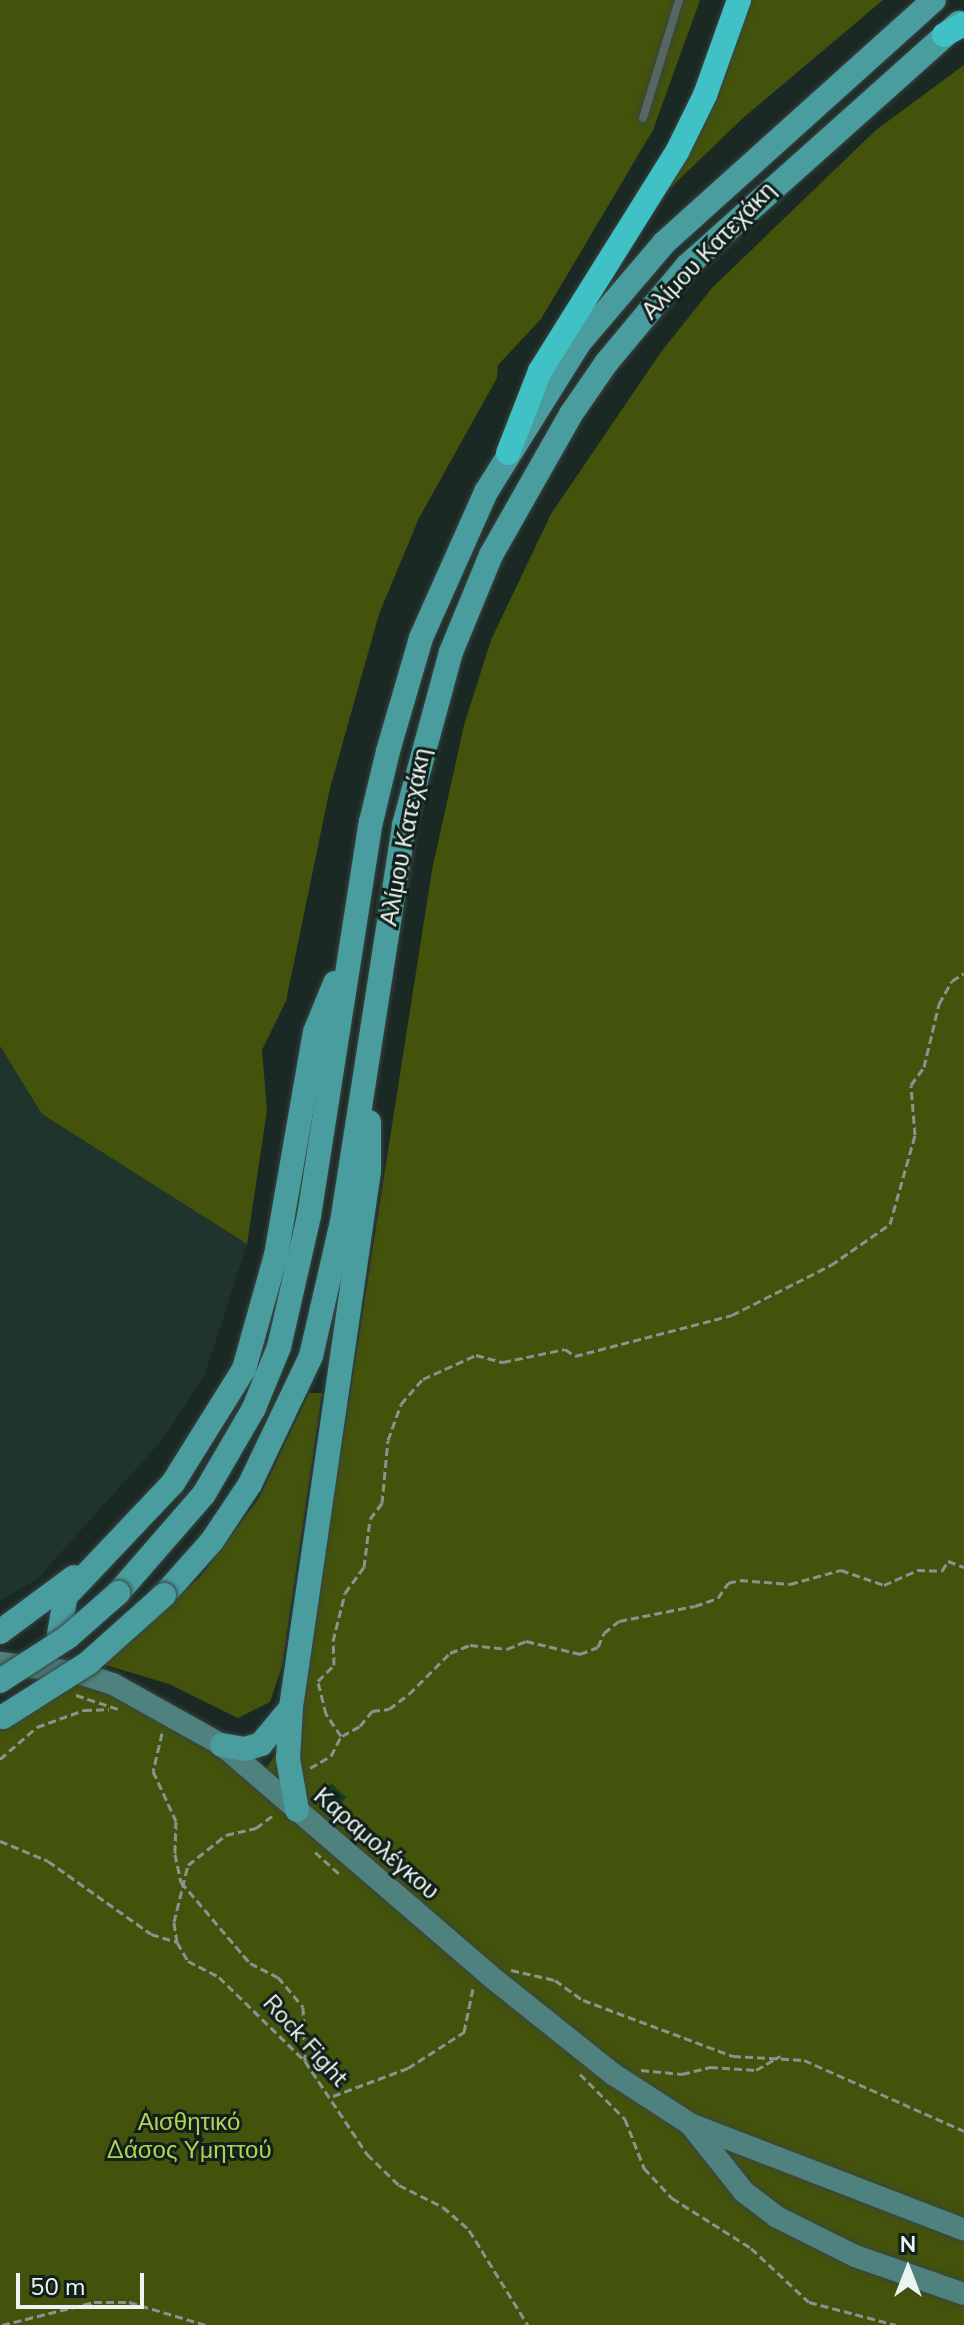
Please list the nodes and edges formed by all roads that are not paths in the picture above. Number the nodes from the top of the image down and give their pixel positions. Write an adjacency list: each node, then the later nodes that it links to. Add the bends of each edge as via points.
1 (679, 0): 6 (lane)
2 (739, 0): 7 (highway, via 705,95 677,152 540,371)
3 (934, 0): 7 (main road, Αλίμου Κατεχάκη, via 664,243 579,343)
4 (964, 18): 5 (main road, Αλίμου Κατεχάκη)
5 (954, 30): 9 (main road, Αλίμου Κατεχάκη, via 687,266 607,362 536,470 491,555 428,727 404,825)
6 (643, 118)
7 (508, 453): 8 (main road, Αλίμου Κατεχάκη, via 460,543 421,638 371,822)
8 (351, 948): 10 (main road, via 315,1032 276,1255 244,1369 173,1483); 14 (main road, Αλίμου Κατεχάκη, bridge, via 307,1227 279,1347 247,1422 204,1494 118,1593 68,1637)
9 (368, 1051): 16 (main road, via 369,1171); 17 (main road, Αλίμου Κατεχάκη, bridge, via 336,1256 311,1356 250,1484 212,1541 164,1595 88,1663)
10 (92, 1564): 11 (main road); 12 (main road, via 66,1596)
11 (0, 1632)
12 (59, 1634): 15 (street)
13 (0, 1663): 15 (street, Καραμολέγκου)
14 (0, 1681)
15 (72, 1682): 18 (street, Καραμολέγκου, via 144,1698)
16 (291, 1707): 18 (main road, via 261,1744 245,1749); 19 (main road)
17 (2, 1718)
18 (222, 1745): 19 (street, Καραμολέγκου)
19 (287, 1811): 20 (street, Καραμολέγκου, via 490,1987)
20 (690, 2124): 21 (street); 22 (street, via 744,2192 777,2217 855,2256)
21 (964, 2230)
22 (964, 2294)

